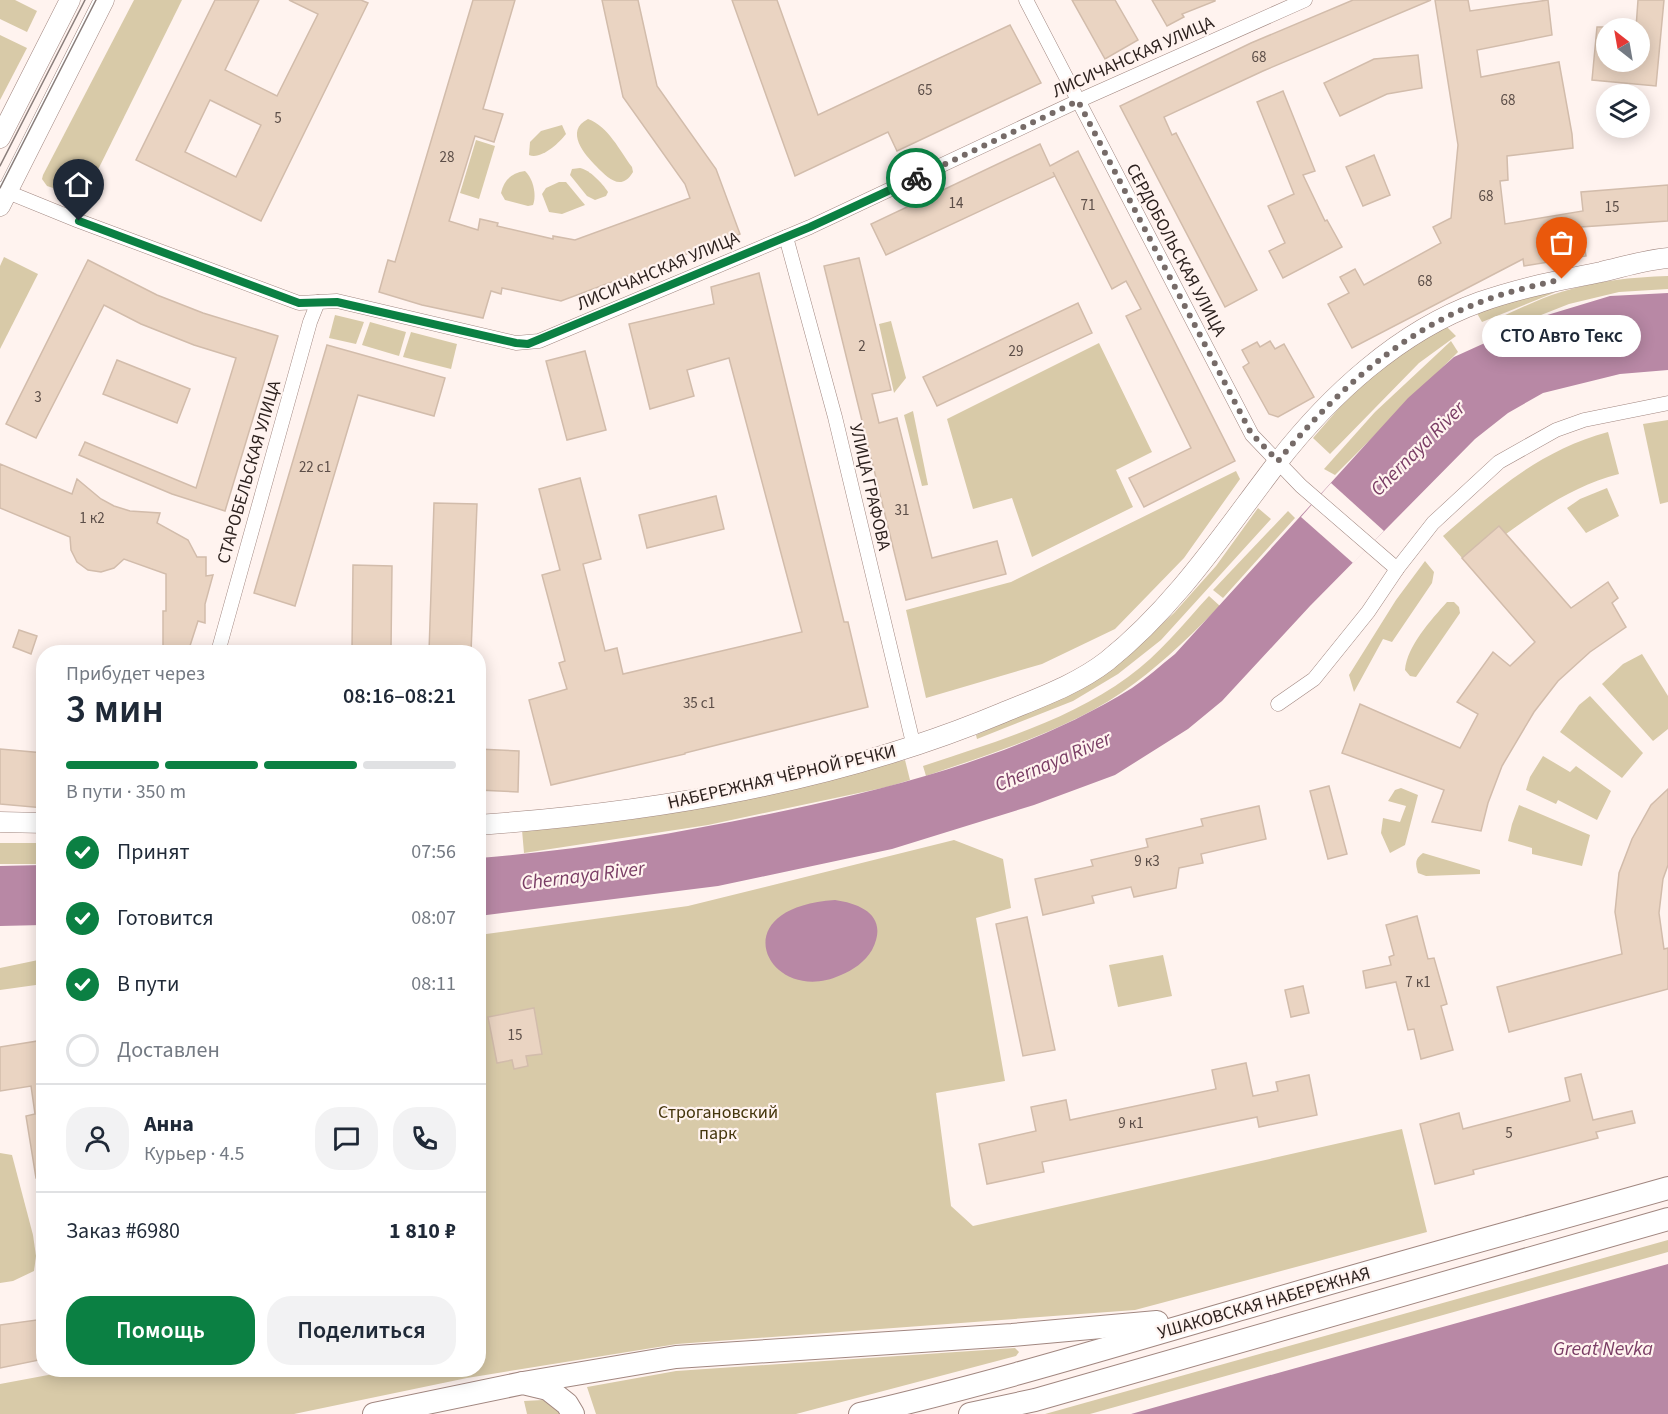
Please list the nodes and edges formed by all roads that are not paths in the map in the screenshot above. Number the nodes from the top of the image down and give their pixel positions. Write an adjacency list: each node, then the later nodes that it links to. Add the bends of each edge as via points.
1 (70, 0): 6 (street)
2 (104, 0): 7 (street)
3 (1026, 0): 5 (street, СЕРДОБОЛЬСКАЯ УЛИЦА)
4 (1305, 0): 5 (street, ЛИСИЧАНСКАЯ УЛИЦА)
5 (1078, 101): 8 (street, ЛИСИЧАНСКАЯ УЛИЦА); 12 (street, СЕРДОБОЛЬСКАЯ УЛИЦА, via 1251,433)
6 (0, 138)
7 (2, 196): 10 (street, ЛИСИЧАНСКАЯ УЛИЦА, via 299,303)
8 (786, 237): 10 (street, ЛИСИЧАНСКАЯ УЛИЦА, via 528,344 337,302); 16 (street, УЛИЦА ГРАФОВА, via 835,417)
9 (1668, 258): 12 (street, НАБЕРЕЖНАЯ ЧЁРНОЙ РЕЧКИ, via 1517,290 1439,320 1361,376 1307,426)
10 (318, 302): 14 (street, СТАРОБЕЛЬСКАЯ УЛИЦА)
11 (1668, 403): 13 (street, via 1584,420 1556,430 1499,462 1433,524)
12 (1278, 461): 13 (street, СЕРДОБОЛЬСКАЯ УЛИЦА, via 1316,500); 16 (street, НАБЕРЕЖНАЯ ЧЁРНОЙ РЕЧКИ, via 1204,561 1106,662 1065,687)
13 (1397, 569): 15 (street, via 1314,679)
14 (220, 645)
15 (1278, 704)
16 (914, 747): 19 (street, НАБЕРЕЖНАЯ ЧЁРНОЙ РЕЧКИ, via 815,774 656,806)
17 (0, 822): 18 (street)
18 (36, 823)
19 (486, 824)
20 (1668, 1188): 22 (main road, УШАКОВСКАЯ НАБЕРЕЖНАЯ)
21 (1668, 1219): 24 (main road, УШАКОВСКАЯ НАБЕРЕЖНАЯ)
22 (1246, 1307): 23 (main road, via 1136,1326 676,1357); 27 (main road, УШАКОВСКАЯ НАБЕРЕЖНАЯ, via 970,1388)
23 (523, 1383): 25 (main road); 26 (main road, via 548,1389)
24 (1035, 1400): 28 (main road, УШАКОВСКАЯ НАБЕРЕЖНАЯ); 29 (main road)
25 (374, 1414)
26 (573, 1414)
27 (860, 1414)
28 (970, 1414)
29 (1001, 1414)

